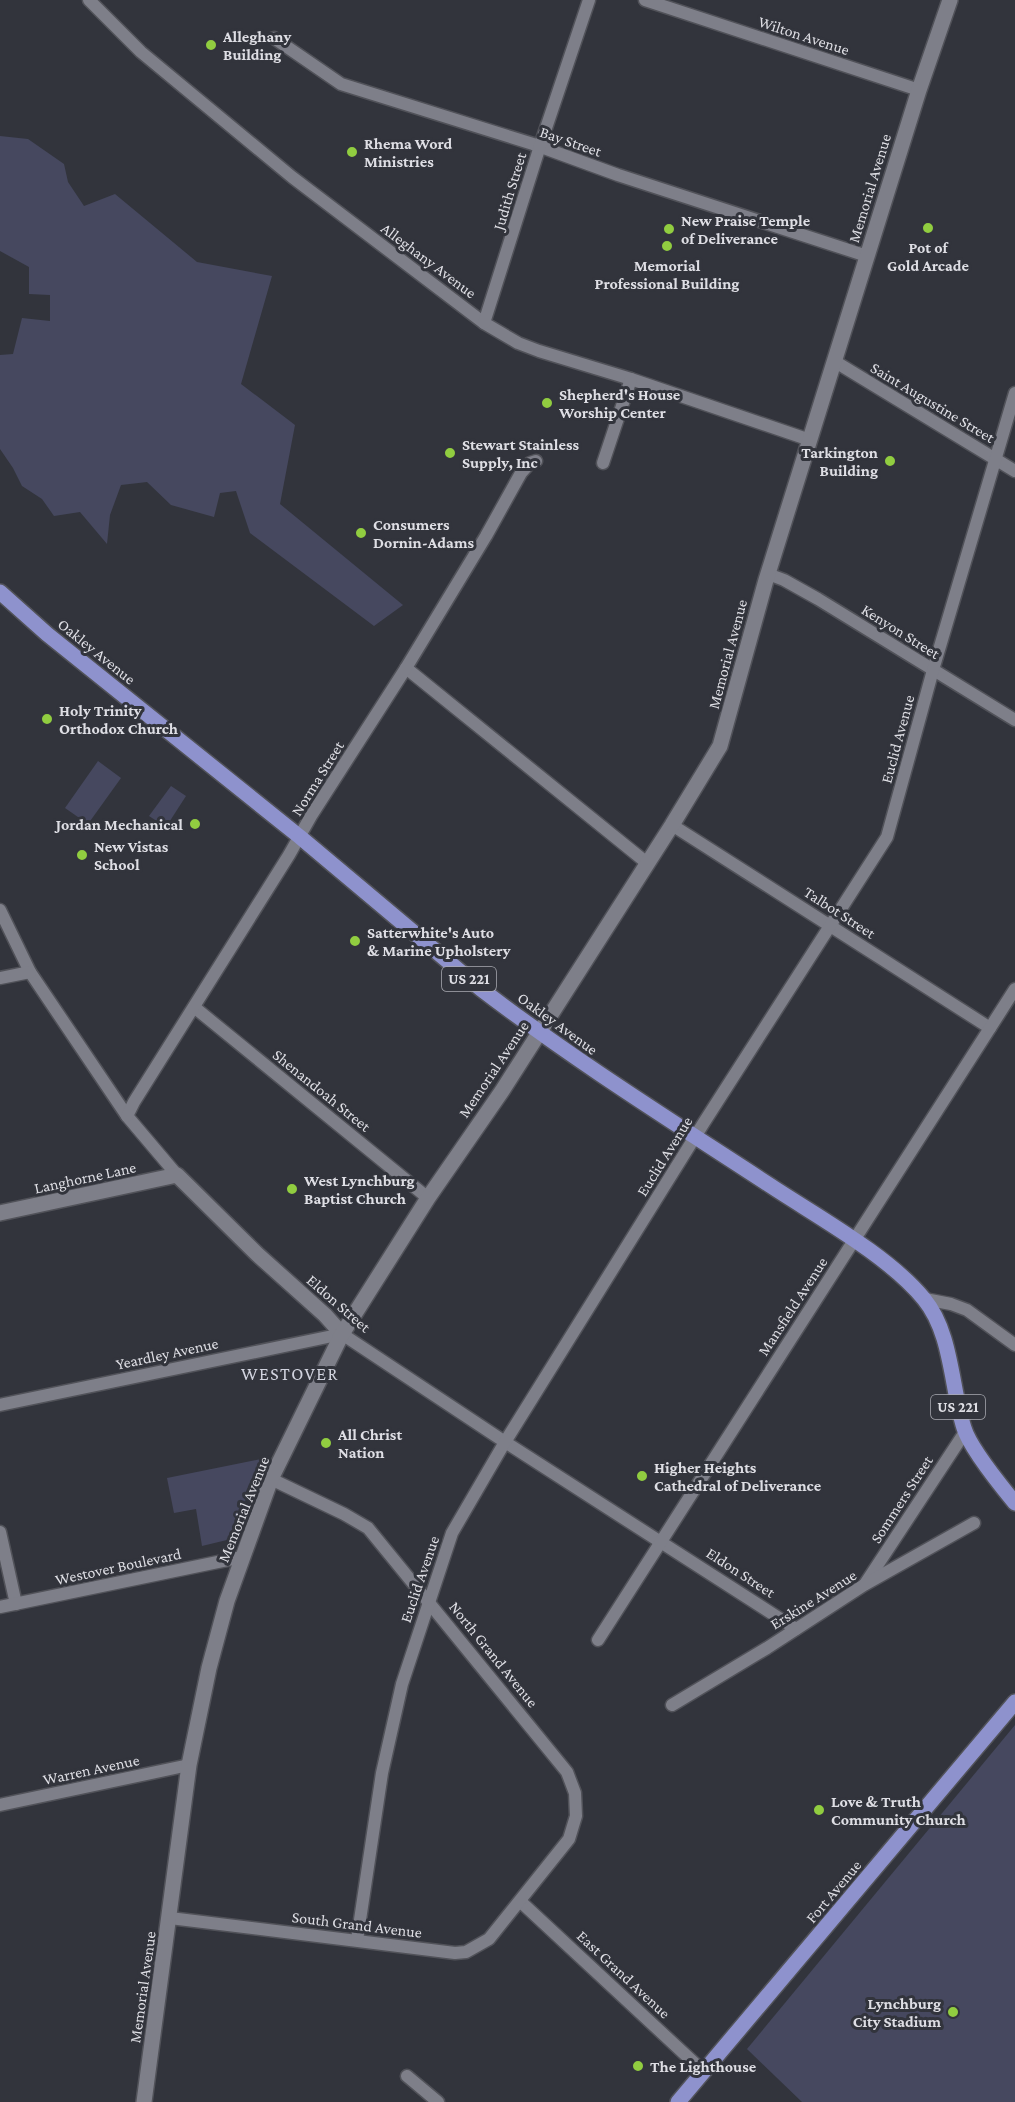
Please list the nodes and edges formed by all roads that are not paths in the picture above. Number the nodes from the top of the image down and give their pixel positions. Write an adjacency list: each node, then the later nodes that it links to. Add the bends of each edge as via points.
1 (89, 0): 9 (street, Alleghany Avenue, via 141,52 292,177)
2 (589, 0): 7 (street, Judith Street)
3 (645, 0): 6 (street, Wilton Avenue)
4 (950, 0): 6 (main road, Memorial Avenue)
5 (274, 38): 7 (street, Bay Street, via 341,84)
6 (919, 90): 8 (main road, Memorial Avenue)
7 (540, 146): 8 (street, Bay Street); 9 (street, Judith Street)
8 (867, 256): 10 (main road, Memorial Avenue)
9 (484, 323): 11 (street, Alleghany Avenue, via 518,343)
10 (834, 361): 13 (main road, Memorial Avenue); 14 (street, Saint Augustine Street)
11 (631, 379): 13 (street, Alleghany Avenue); 16 (street)
12 (1015, 393): 14 (street, Euclid Avenue)
13 (810, 440): 18 (main road, Memorial Avenue)
14 (995, 459): 17 (street, Saint Augustine Street); 21 (street, Euclid Avenue)
15 (536, 461): 20 (street, Norma Street, via 521,473)
16 (603, 463)
17 (1015, 471)
18 (768, 574): 21 (street, Kenyon Street, via 818,599); 23 (main road, Memorial Avenue, via 720,746)
19 (0, 592): 24 (main road, Oakley Avenue / US 221)
20 (406, 668): 24 (street, Norma Street); 25 (street)
21 (933, 670): 22 (street, Kenyon Street); 27 (street, Euclid Avenue, via 886,837)
22 (1015, 720)
23 (672, 825): 25 (main road, Memorial Avenue); 27 (street, Talbot Street)
24 (300, 837): 31 (street, Norma Street); 33 (main road, Oakley Avenue / US 221)
25 (647, 863): 33 (main road, Memorial Avenue)
26 (0, 910): 28 (street, Eldon Street)
27 (829, 924): 32 (street, Talbot Street); 35 (street, Euclid Avenue)
28 (30, 972): 29 (street); 34 (street, Eldon Street)
29 (0, 978)
30 (1015, 989): 32 (street, Mansfield Avenue)
31 (194, 1007): 34 (street, Norma Street); 37 (street, Shenandoah Street)
32 (990, 1028): 39 (street, Mansfield Avenue)
33 (539, 1033): 35 (main road, Oakley Avenue / US 221); 37 (main road, Memorial Avenue)
34 (127, 1116): 36 (street, Eldon Street)
35 (695, 1137): 39 (main road, Oakley Avenue / US 221); 45 (street, Euclid Avenue)
36 (177, 1175): 38 (main road, Langhorne Lane); 41 (main road, Eldon Street)
37 (428, 1198): 41 (main road, Memorial Avenue)
38 (0, 1213)
39 (853, 1240): 40 (main road, Oakley Avenue / US 221); 50 (street, Mansfield Avenue)
40 (925, 1299): 42 (street, via 967,1310); 44 (main road, US 221, via 946,1346)
41 (342, 1334): 43 (street, Yeardley Avenue); 45 (street, Eldon Street); 46 (main road, Memorial Avenue)
42 (1015, 1345)
43 (0, 1405)
44 (965, 1432): 47 (main road, US 221); 52 (street, Sommers Street)
45 (505, 1442): 50 (street, Eldon Street); 53 (street, Euclid Avenue, via 452,1533)
46 (271, 1479): 51 (main road, Memorial Avenue); 53 (street, North Grand Avenue, via 368,1528)
47 (1015, 1503)
48 (974, 1523): 52 (street, Erskine Avenue)
49 (0, 1532): 54 (street)
50 (660, 1541): 56 (street, Eldon Street); 57 (street, Mansfield Avenue)
51 (242, 1557): 54 (street, Westover Boulevard); 60 (main road, Memorial Avenue, via 209,1668)
52 (864, 1585): 56 (street, Erskine Avenue)
53 (429, 1599): 62 (street, North Grand Avenue, via 567,1772 575,1793 576,1816 569,1839); 64 (street, Euclid Avenue, via 402,1684 382,1773)
54 (16, 1604): 55 (street, Westover Boulevard)
55 (0, 1607)
56 (796, 1629): 59 (street, Erskine Avenue)
57 (598, 1640)
58 (1015, 1702): 65 (main road, Fort Avenue)
59 (672, 1705)
60 (189, 1765): 61 (street, Warren Avenue); 63 (main road, Memorial Avenue)
61 (0, 1805)
62 (521, 1902): 64 (street, South Grand Avenue, via 489,1939 465,1952); 65 (street, East Grand Avenue)
63 (170, 1918): 64 (street, South Grand Avenue); 67 (main road, Memorial Avenue)
64 (357, 1940)
65 (704, 2072): 69 (main road, Fort Avenue)
66 (407, 2076): 68 (street)
67 (144, 2102)
68 (438, 2102)
69 (678, 2102)

